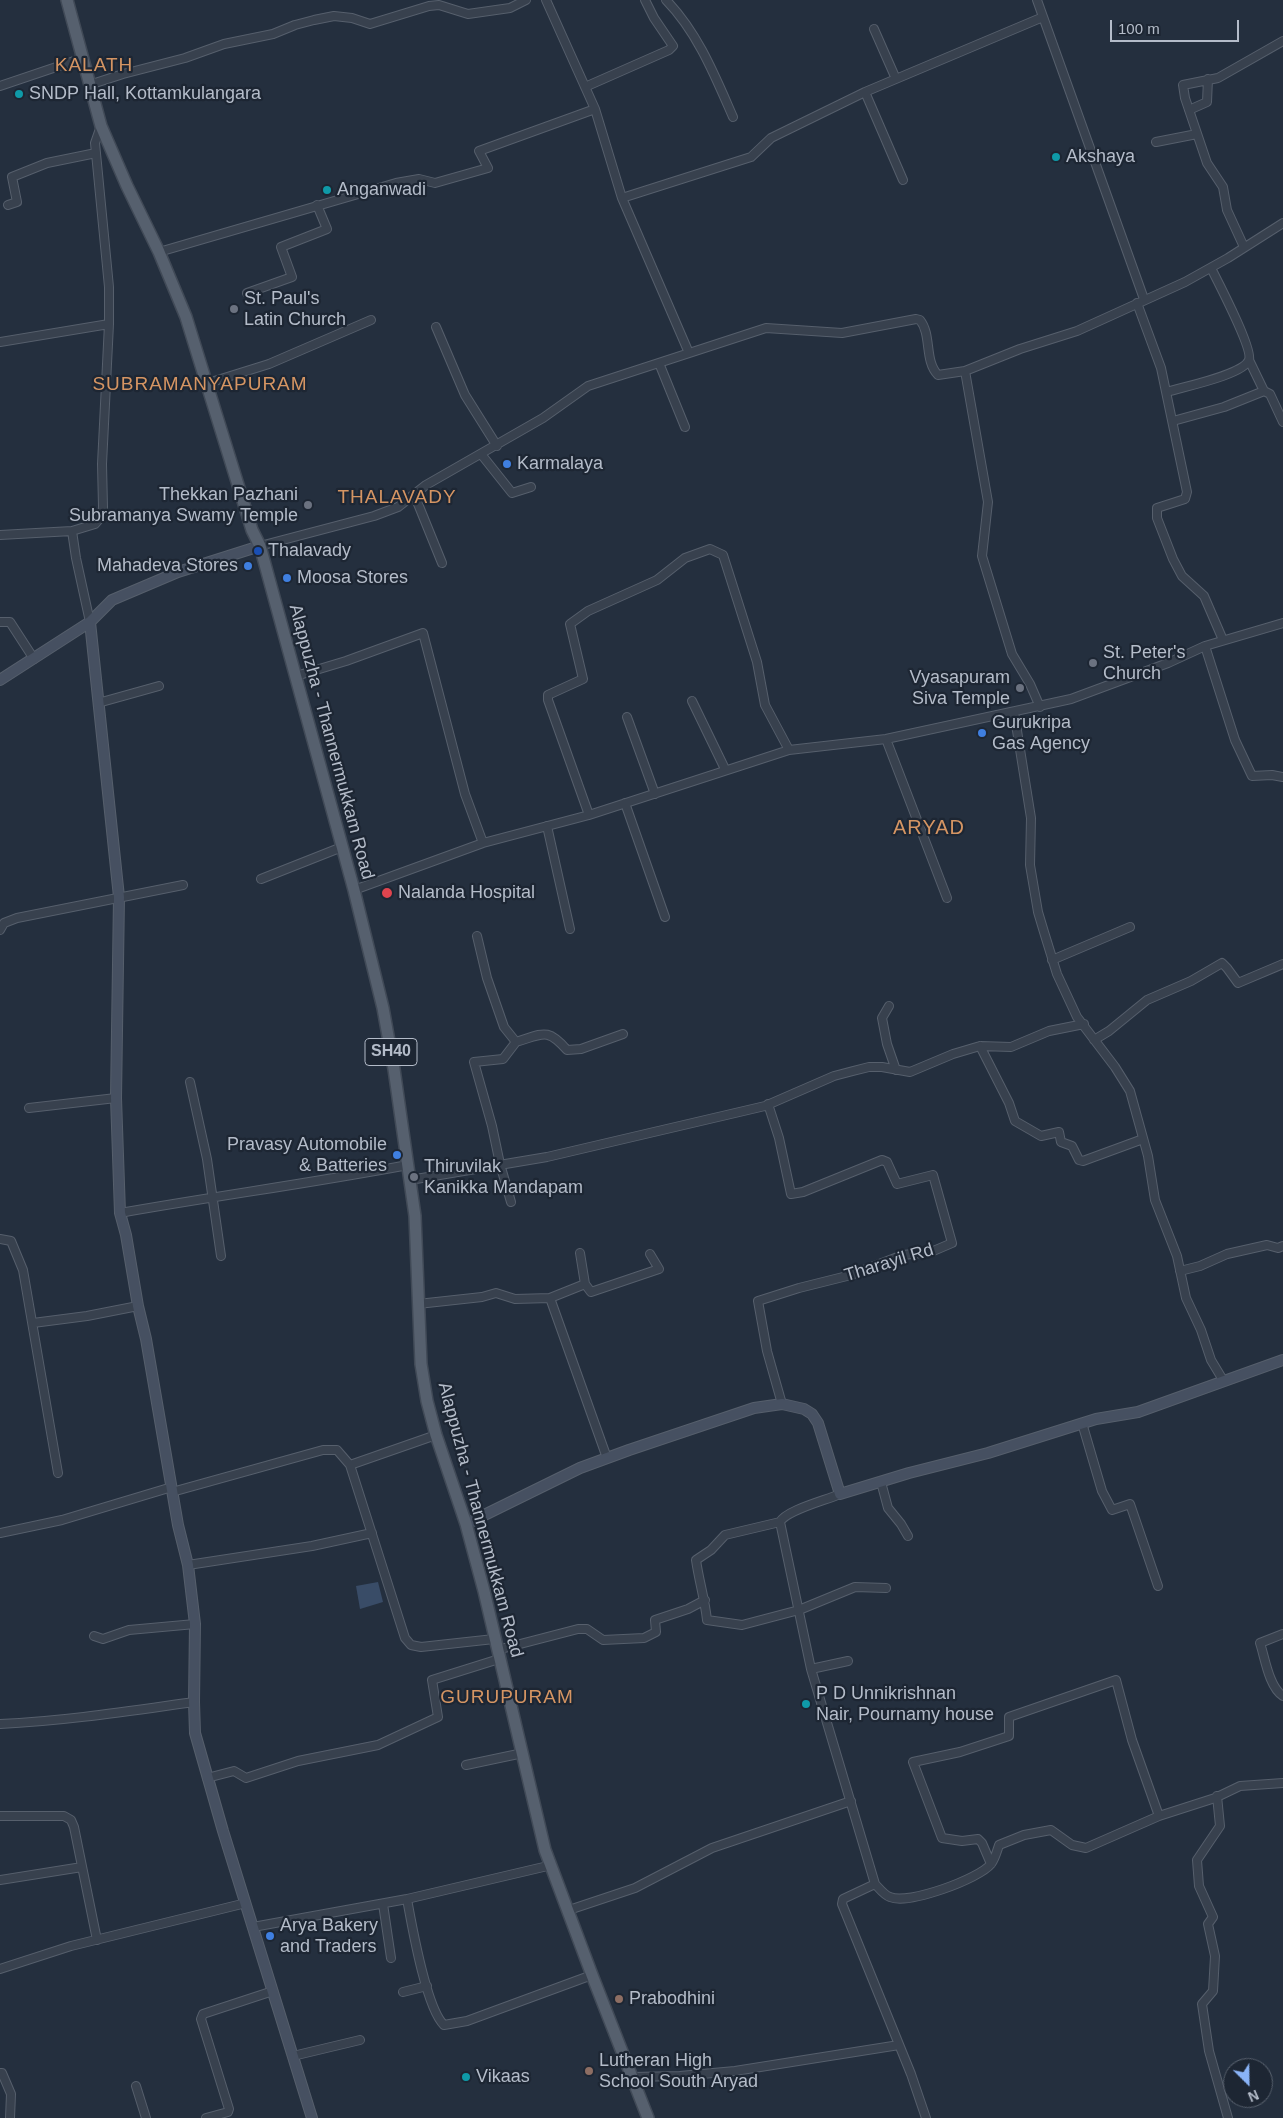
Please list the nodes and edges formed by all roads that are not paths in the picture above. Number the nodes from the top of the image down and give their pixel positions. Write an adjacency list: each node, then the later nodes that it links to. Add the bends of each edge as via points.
1 (67, 0): 11 (main road, Alappuzha - Thannermukkam Road / SH40)
2 (526, 0): 7 (street, via 510,8 468,14)
3 (546, 0): 16 (street)
4 (645, 0): 16 (street, via 673,46)
5 (666, 0): 20 (street, via 683,18 698,42)
6 (1037, 0): 8 (street)
7 (439, 3): 14 (street, via 370,24 334,16 296,24 273,34 224,44)
8 (1043, 17): 12 (street); 34 (street)
9 (874, 29): 12 (street)
10 (1283, 41): 13 (street, via 1218,78)
11 (83, 58): 14 (main road, Alappuzha - Thannermukkam Road / SH40); 15 (street)
12 (896, 79): 17 (street)
13 (1208, 79): 19 (street, via 1207,102); 19 (street, via 1183,85)
14 (89, 85): 21 (main road, Alappuzha - Thannermukkam Road / SH40)
15 (0, 86)
16 (585, 87): 18 (street)
17 (865, 92): 25 (street); 26 (street, via 770,138 751,157)
18 (595, 109): 26 (street); 28 (street, via 479,151 488,168 435,183 418,179 396,183)
19 (1189, 110): 22 (street)
20 (733, 117)
21 (101, 126): 24 (street); 31 (main road, Alappuzha - Thannermukkam Road / SH40)
22 (1197, 134): 23 (street); 30 (street, via 1207,163 1224,187 1226,210)
23 (1156, 142)
24 (96, 152): 27 (street, via 47,163 12,178 17,202); 36 (street)
25 (904, 180)
26 (622, 198): 39 (street)
27 (8, 205)
28 (317, 206): 31 (street); 33 (street, via 327,229 281,247 292,277)
29 (1282, 225): 30 (street)
30 (1244, 247): 32 (street)
31 (159, 252): 43 (main road, Alappuzha - Thannermukkam Road / SH40, via 186,317)
32 (1211, 268): 34 (street); 40 (street, via 1241,331)
33 (247, 293)
34 (1141, 301): 42 (street, via 1077,331); 45 (street)
35 (371, 320): 43 (street, via 269,364)
36 (109, 324): 38 (street); 53 (street, via 102,516 95,524)
37 (436, 326): 49 (street, via 465,395)
38 (0, 342)
39 (689, 353): 41 (street); 42 (street, via 766,328 842,333 916,319 924,326 935,372 944,375)
40 (1249, 360): 44 (street); 45 (street, via 1228,374)
41 (658, 363): 48 (street); 49 (street, via 588,386)
42 (965, 371): 68 (street, via 988,502 982,556 1012,654)
43 (208, 383): 55 (main road, Alappuzha - Thannermukkam Road / SH40, via 252,530)
44 (1264, 391): 46 (street, via 1224,407); 47 (street, via 1270,394)
45 (1167, 392): 46 (street)
46 (1173, 421): 60 (street, via 1187,492 1185,499 1157,508 1157,518 1182,576 1204,596)
47 (1283, 422)
48 (685, 427)
49 (497, 446): 50 (street)
50 (481, 454): 51 (street, via 512,493); 52 (street)
51 (531, 486)
52 (414, 494): 55 (street, via 398,507 374,516); 56 (street)
53 (72, 531): 54 (street); 58 (street)
54 (0, 535)
55 (260, 546): 58 (main road, via 178,572 128,593 106,604); 63 (main road, Alappuzha - Thannermukkam Road / SH40)
56 (442, 563)
57 (0, 622): 62 (street, via 10,622)
58 (90, 622): 62 (main road); 67 (main road)
59 (1283, 623): 60 (street)
60 (1222, 640): 61 (street)
61 (1205, 646): 68 (street, via 1130,678); 74 (street, via 1235,740 1252,776)
62 (34, 658): 64 (main road)
63 (296, 676): 79 (street, via 423,633 465,794); 80 (main road, Alappuzha - Thannermukkam Road / SH40)
64 (0, 680)
65 (159, 686): 67 (street)
66 (692, 700): 73 (street)
67 (98, 703): 84 (main road)
68 (1040, 707): 69 (street)
69 (1014, 712): 71 (street); 91 (street, via 1031,818 1031,873)
70 (627, 717): 75 (street)
71 (886, 739): 72 (street); 85 (street)
72 (789, 750): 73 (street); 77 (street, via 764,706 758,662 723,555 710,549 684,558 656,580 588,611 570,624 584,679 548,695 548,700)
73 (725, 770): 75 (street)
74 (1283, 777)
75 (656, 794): 76 (street)
76 (625, 803): 77 (street); 86 (street)
77 (589, 815): 78 (street)
78 (547, 826): 79 (street); 88 (street)
79 (483, 843): 83 (street)
80 (342, 847): 81 (street); 83 (main road, Alappuzha - Thannermukkam Road / SH40)
81 (261, 879)
82 (183, 885): 84 (street)
83 (354, 890): 106 (main road, Alappuzha - Thannermukkam Road / SH40, via 383,1008)
84 (120, 897): 89 (street, via 17,918 4,922); 101 (main road)
85 (947, 898)
86 (665, 917)
87 (1130, 928): 91 (street)
88 (570, 929)
89 (0, 930)
90 (477, 936): 97 (street, via 504,1027)
91 (1052, 960): 94 (street, via 1077,1017)
92 (1283, 964): 96 (street, via 1238,983 1222,963 1148,1000)
93 (889, 1006): 99 (street, via 882,1018)
94 (1084, 1024): 96 (street); 98 (street, via 1049,1031 1011,1047)
95 (623, 1034): 97 (street, via 580,1049 567,1050 554,1036 544,1034)
96 (1094, 1040): 104 (street, via 1130,1091)
97 (516, 1042): 105 (street, via 502,1059 474,1062)
98 (980, 1046): 99 (street, via 910,1072); 104 (street, via 1009,1103 1014,1120 1042,1136 1059,1132 1061,1142 1072,1146 1079,1160)
99 (896, 1070): 102 (street, via 869,1067 834,1076)
100 (190, 1082): 108 (street)
101 (116, 1098): 103 (street); 110 (main road)
102 (768, 1104): 105 (street, via 547,1157); 124 (street, Tharayil Rd, via 791,1194 804,1192 882,1160 887,1162 896,1184 934,1175 952,1243 931,1252 903,1255 851,1275 758,1301 767,1351)
103 (29, 1108)
104 (1143, 1139): 116 (street, via 1153,1180 1154,1200)
105 (500, 1164): 107 (street); 109 (street)
106 (408, 1165): 107 (main road, Alappuzha - Thannermukkam Road / SH40); 108 (street, via 314,1183)
107 (410, 1180): 119 (main road, Alappuzha - Thannermukkam Road / SH40)
108 (212, 1197): 110 (street); 115 (street)
109 (512, 1202)
110 (120, 1213): 120 (main road)
111 (0, 1239): 121 (street, via 11,1241 23,1270)
112 (1283, 1246): 116 (street, via 1267,1245 1228,1254)
113 (580, 1253): 117 (street)
114 (650, 1254): 117 (street, via 659,1269 591,1292)
115 (221, 1256)
116 (1180, 1271): 123 (street, via 1186,1298 1211,1360)
117 (585, 1284): 118 (street)
118 (550, 1298): 119 (street, via 515,1298 496,1293); 127 (street)
119 (418, 1304): 126 (main road, Alappuzha - Thannermukkam Road / SH40, via 421,1364)
120 (138, 1306): 121 (street); 131 (main road)
121 (33, 1323): 129 (street)
122 (1283, 1360): 123 (main road)
123 (1223, 1380): 125 (main road, via 1138,1412)
124 (782, 1404): 127 (main road, via 754,1408); 132 (main road, via 804,1409 815,1418)
125 (1082, 1423): 130 (main road); 139 (street, via 1102,1491 1112,1510 1130,1504)
126 (436, 1435): 128 (street); 134 (main road, Alappuzha - Thannermukkam Road / SH40)
127 (607, 1458): 134 (main road)
128 (350, 1465): 131 (street, via 337,1450 323,1450); 136 (street)
129 (58, 1473)
130 (881, 1482): 132 (main road); 137 (street, via 888,1508)
131 (172, 1490): 135 (street); 138 (main road)
132 (840, 1494): 133 (street, via 782,1517)
133 (780, 1522): 141 (street, via 725,1534 711,1550 696,1560); 142 (street)
134 (466, 1524): 146 (main road, Alappuzha - Thannermukkam Road / SH40)
135 (0, 1533)
136 (372, 1533): 138 (street, via 312,1546); 146 (street, via 405,1638 411,1646)
137 (908, 1536)
138 (188, 1565): 143 (main road)
139 (1158, 1586)
140 (886, 1588): 142 (street, via 855,1587)
141 (705, 1600): 142 (street, via 707,1620 742,1625); 146 (street, via 655,1620 656,1632 644,1638 603,1640 587,1629)
142 (798, 1610): 148 (street)
143 (195, 1624): 145 (street, via 129,1630 103,1639); 150 (main road)
144 (1283, 1634): 149 (street, via 1260,1643 1273,1682)
145 (94, 1636)
146 (497, 1649): 152 (main road, Alappuzha - Thannermukkam Road / SH40); 154 (street, via 432,1680 438,1717 378,1745 298,1761 246,1778 234,1771)
147 (848, 1661): 148 (street)
148 (811, 1669): 157 (street)
149 (1283, 1696)
150 (194, 1702): 151 (street, via 114,1714); 154 (main road, via 195,1733)
151 (0, 1724)
152 (523, 1753): 153 (street); 161 (main road, Alappuzha - Thannermukkam Road / SH40, via 545,1850)
153 (466, 1765)
154 (207, 1778): 166 (main road)
155 (1283, 1783): 156 (street, via 1240,1786)
156 (1217, 1796): 159 (street); 189 (street, via 1220,1826 1197,1860 1199,1886 1213,1917 1208,1924 1215,1956 1214,1991 1202,2004 1209,2051)
157 (852, 1801): 164 (street); 168 (street, via 712,1848 635,1888)
158 (0, 1816): 162 (street, via 64,1816 73,1824)
159 (1159, 1816): 160 (street, via 1086,1848 1072,1845 1051,1830 1024,1834 999,1845); 160 (street, via 1132,1740 1116,1680 1009,1717 1009,1736 960,1752 913,1762 942,1838 978,1839)
160 (991, 1864): 164 (street, via 959,1884 931,1894 888,1897)
161 (552, 1865): 165 (street); 168 (main road, Alappuzha - Thannermukkam Road / SH40)
162 (82, 1867): 163 (street); 170 (street)
163 (0, 1880)
164 (875, 1884): 178 (street, via 843,1899 842,1904)
165 (407, 1899): 167 (street); 174 (street)
166 (246, 1903): 169 (main road); 170 (street)
167 (383, 1904): 169 (street); 171 (street)
168 (569, 1910): 173 (main road, Alappuzha - Thannermukkam Road / SH40)
169 (253, 1927): 175 (main road)
170 (97, 1940): 172 (street)
171 (391, 1958)
172 (0, 1969)
173 (592, 1975): 174 (street, via 467,2021 444,2025 438,2018); 181 (main road, Alappuzha - Thannermukkam Road / SH40)
174 (427, 1986): 176 (street)
175 (273, 1991): 179 (main road); 185 (street, via 203,2014 201,2019 229,2109)
176 (403, 1992)
177 (360, 2040): 179 (street)
178 (899, 2045): 181 (street, via 735,2071); 188 (street)
179 (293, 2056): 186 (main road)
180 (0, 2073): 183 (street, via 11,2094)
181 (632, 2077): 187 (main road, Alappuzha - Thannermukkam Road / SH40)
182 (136, 2086): 184 (street)
183 (10, 2118)
184 (146, 2118)
185 (206, 2118)
186 (312, 2118)
187 (648, 2118)
188 (926, 2118)
189 (1228, 2118)

